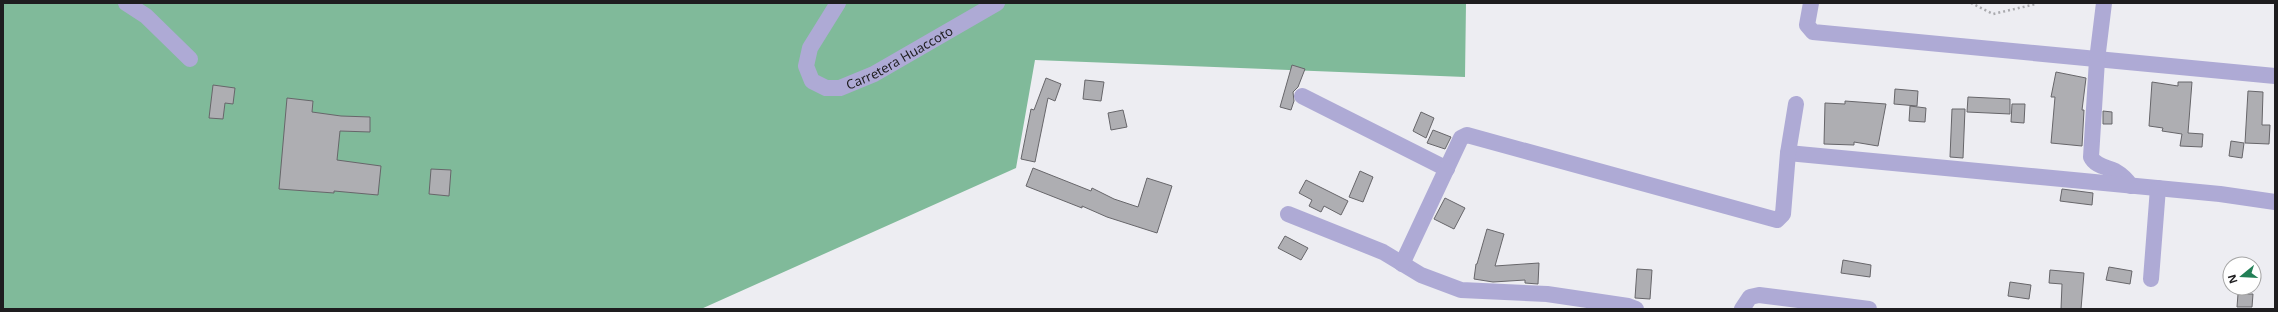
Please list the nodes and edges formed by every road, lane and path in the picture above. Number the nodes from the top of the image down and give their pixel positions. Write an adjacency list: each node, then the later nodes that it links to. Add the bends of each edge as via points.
1 (126, 3): 8 (street, via 146,16)
2 (838, 3): 3 (street, Carretera Huaccoto, via 810,48 806,66 812,81 826,88 840,88 874,74)
3 (997, 3)
4 (1811, 3): 9 (street, via 1807,25 1813,32)
5 (1971, 3): 7 (path, via 1993,14)
6 (2104, 3): 9 (street)
7 (2036, 4)
8 (190, 59)
9 (2097, 60): 10 (street); 15 (street, via 2091,157 2096,163 2125,178)
10 (2275, 76)
11 (1302, 96): 14 (street)
12 (1796, 104): 13 (street)
13 (1788, 153): 14 (street, via 1783,214 1777,220 1467,135 1461,138); 15 (street)
14 (1448, 169): 19 (street)
15 (2131, 186): 16 (street)
16 (2158, 188): 17 (street); 20 (street)
17 (2275, 202)
18 (1288, 214): 19 (street, via 1383,252)
19 (1402, 264): 21 (street, via 1421,275 1461,290 1547,294)
20 (2151, 280)
21 (1636, 309)
22 (1742, 309): 23 (street, via 1750,297 1759,295)
23 (1868, 309)

